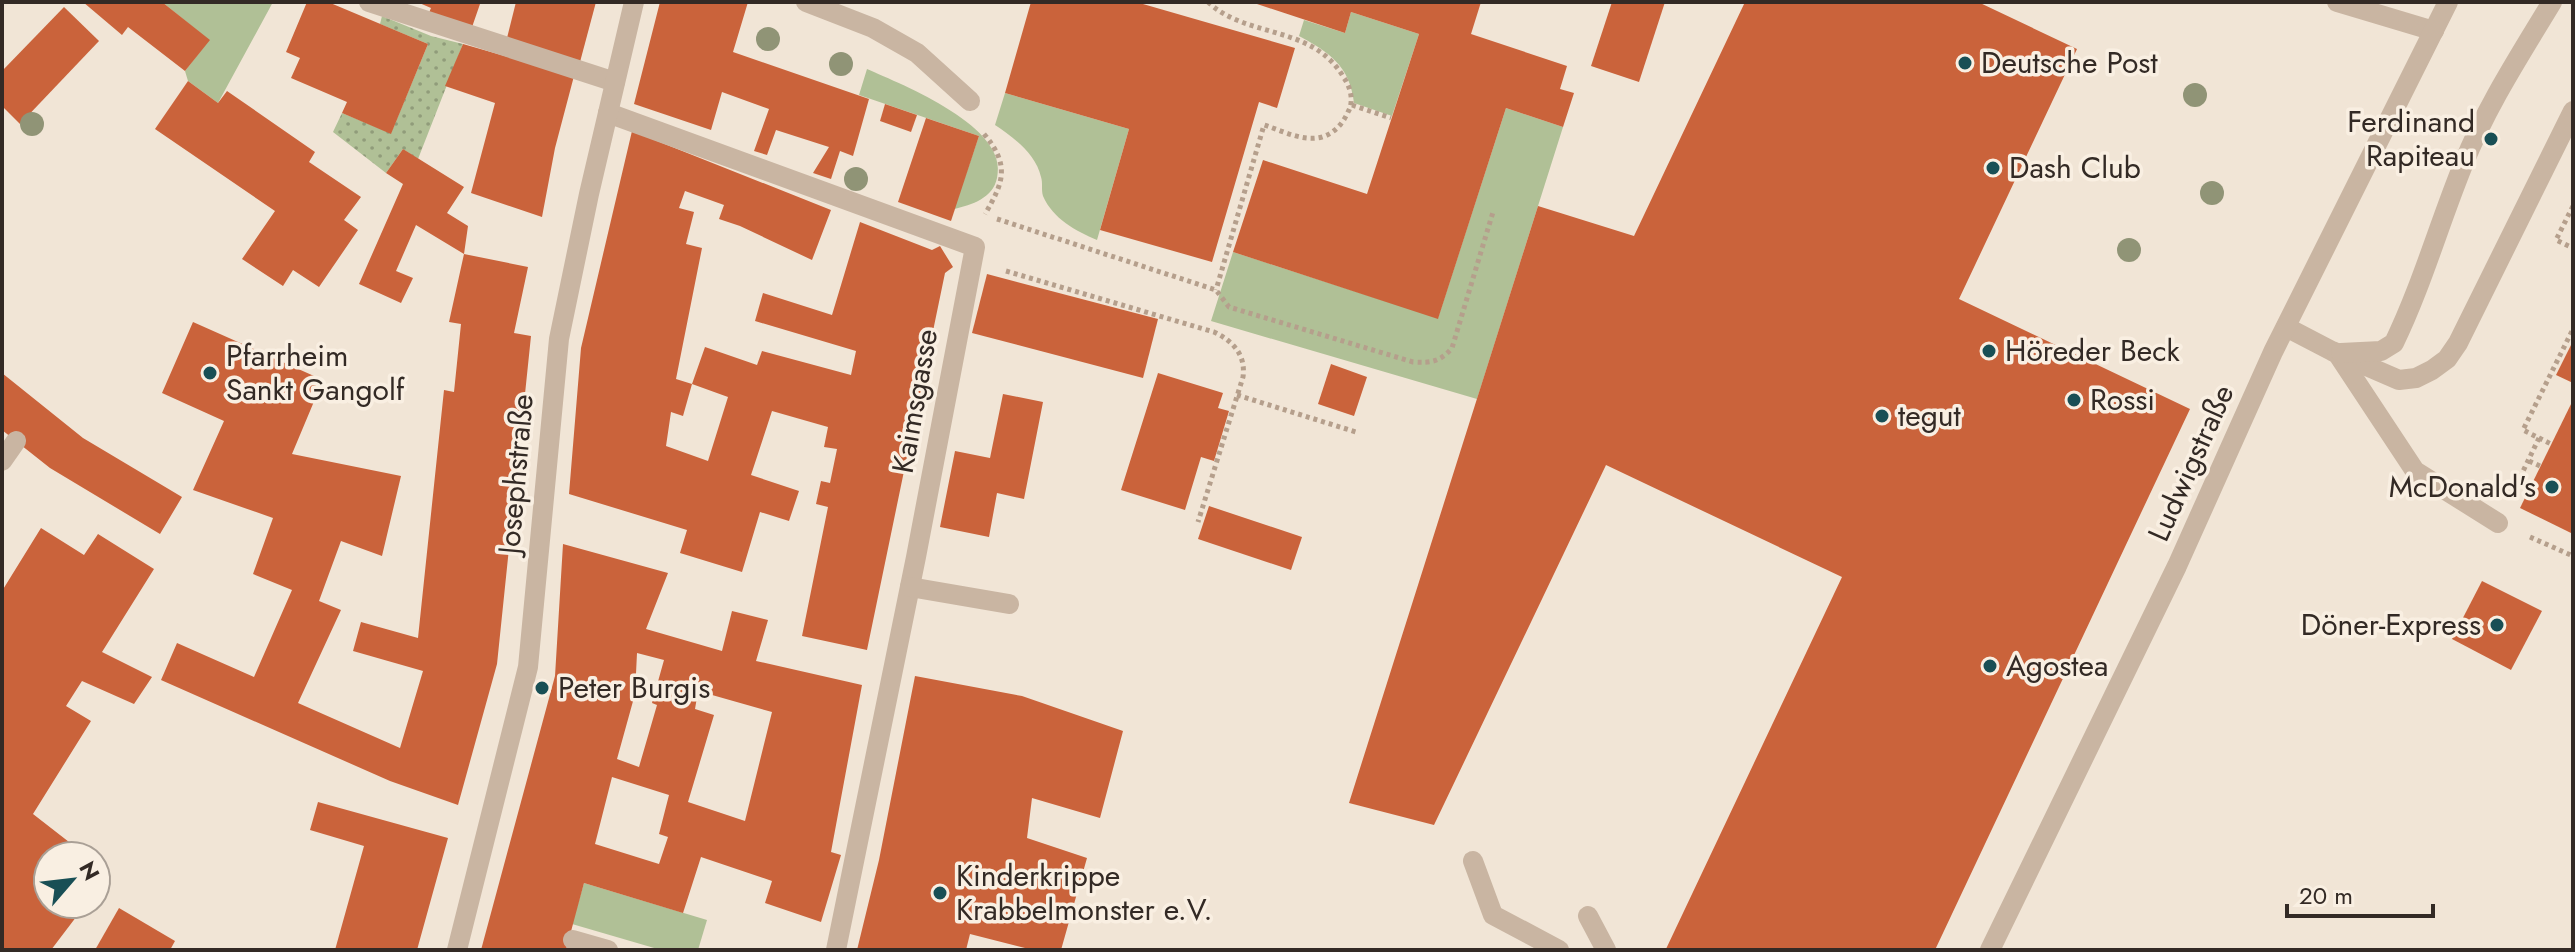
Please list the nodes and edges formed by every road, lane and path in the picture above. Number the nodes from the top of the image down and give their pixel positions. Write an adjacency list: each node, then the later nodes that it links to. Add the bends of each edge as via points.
1 (369, 2): 9 (street)
2 (634, 2): 9 (street, Josephstraße)
3 (806, 2): 10 (street, via 873,28 917,53)
4 (1208, 2): 11 (path, via 1220,13 1321,51 1349,85)
5 (2337, 2): 8 (street)
6 (2448, 2): 8 (street, Ludwigstraße)
7 (2552, 2): 24 (street, via 2492,103 2394,343 2381,351)
8 (2434, 31): 22 (street, Ludwigstraße)
9 (615, 82): 13 (street, Josephstraße)
10 (970, 101)
11 (1352, 105): 14 (path); 21 (path, via 1330,135 1310,140 1264,125)
12 (2573, 111): 24 (street, via 2447,359 2416,378 2399,380)
13 (608, 113): 20 (street); 41 (street, Josephstraße, via 559,339 528,667)
14 (1391, 118)
15 (975, 125): 18 (path, via 999,152 1003,174)
16 (2573, 206): 19 (path, via 2556,240)
17 (1493, 212): 21 (path, via 1452,348 1430,363 1229,307)
18 (985, 215): 20 (path); 21 (path)
19 (2573, 248)
20 (970, 253): 25 (path, via 1228,339 1244,367); 36 (street, Kaimsgasse)
21 (1216, 290)
22 (2286, 327): 24 (street); 46 (street, Ludwigstraße, via 2177,566)
23 (2573, 329): 27 (path, via 2523,430)
24 (2337, 353): 34 (street, via 2415,471)
25 (1237, 395): 26 (path); 33 (path)
26 (1356, 432)
27 (2539, 438): 29 (path); 31 (path)
28 (16, 441): 30 (street)
29 (2551, 444)
30 (2, 461)
31 (2529, 461): 32 (path); 34 (path)
32 (2540, 466)
33 (1198, 522)
34 (2498, 523): 35 (path)
35 (2573, 556)
36 (910, 587): 37 (street); 43 (street, Kaimsgasse)
37 (1009, 604)
38 (1473, 861): 44 (street, via 1493,915)
39 (1588, 916): 45 (street)
40 (573, 940): 42 (street)
41 (457, 950)
42 (608, 950)
43 (836, 950)
44 (1559, 950)
45 (1606, 950)
46 (1990, 950)

